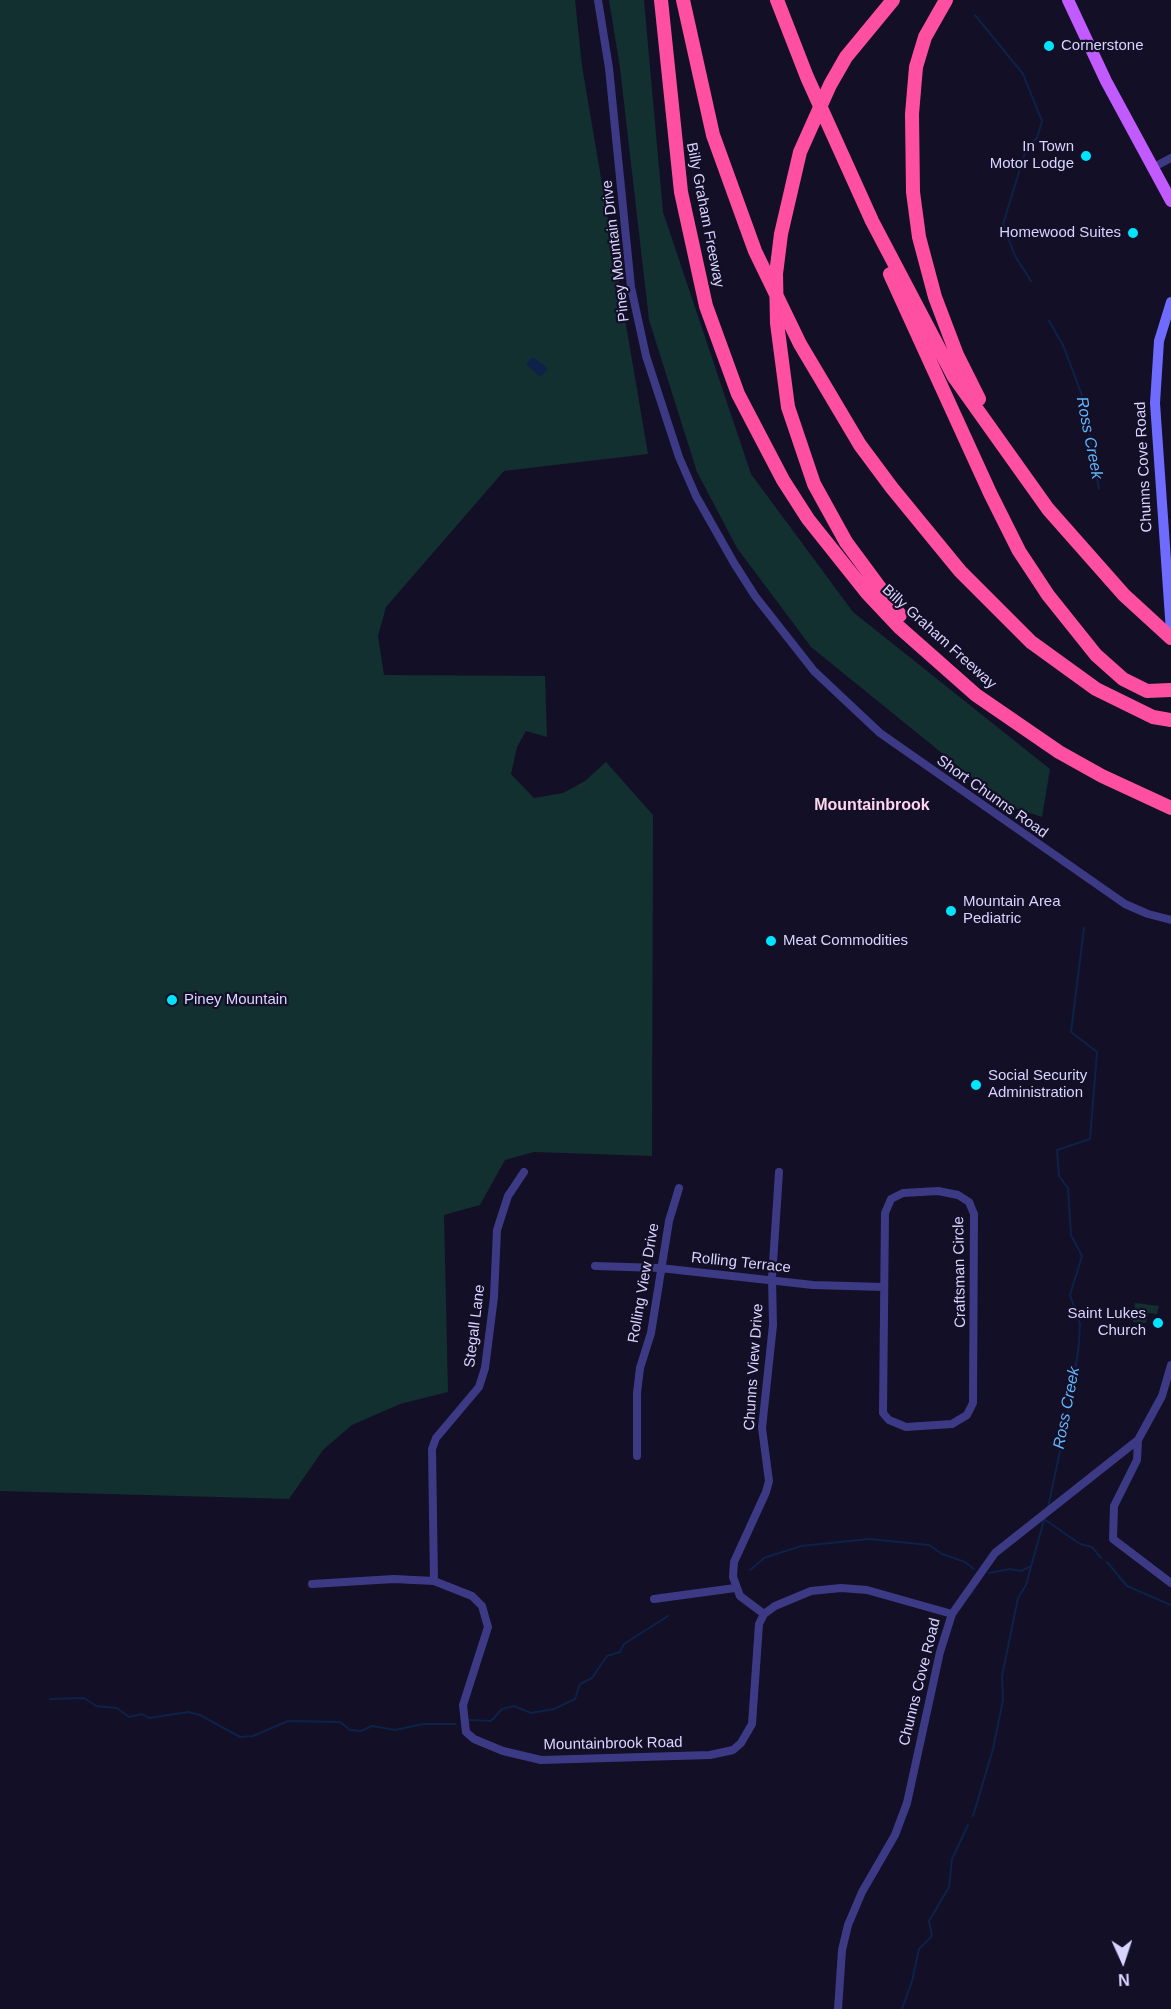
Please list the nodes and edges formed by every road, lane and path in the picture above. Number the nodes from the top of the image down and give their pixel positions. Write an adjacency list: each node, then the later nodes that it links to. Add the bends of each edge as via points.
1 (598, 0): 17 (street, Piney Mountain Drive, via 609,68 631,286 665,420 696,496 734,563)
2 (661, 0): 16 (highway, Billy Graham Freeway, via 681,192 705,306 726,365 753,424 808,519 867,593)
3 (683, 0): 19 (highway, via 713,135 755,252 828,395 892,488 960,571 1000,612 1040,649 1096,689 1153,717)
4 (777, 0): 11 (highway)
5 (892, 0): 16 (highway, via 846,57 800,152 776,274 777,335 788,406 814,484 871,579)
6 (946, 0): 13 (highway, via 925,37 916,67 913,192 935,297)
7 (1068, 0): 9 (main road)
8 (1171, 158): 9 (street)
9 (1152, 168): 10 (main road)
10 (1171, 201)
11 (872, 221): 13 (highway, via 954,377); 18 (highway, via 876,243 990,493 1031,569 1078,635 1111,670 1140,689)
12 (1171, 302): 14 (main road, Chunns Cove Road, via 1159,341 1155,403)
13 (991, 429): 15 (highway, via 1048,509 1124,595)
14 (1171, 632)
15 (1171, 639)
16 (944, 666): 20 (highway, Billy Graham Freeway, via 976,695 1059,752)
17 (814, 671): 21 (street, Short Chunns Road, via 892,743 1040,847 1125,904)
18 (1171, 690)
19 (1171, 720)
20 (1171, 808)
21 (1171, 920)
22 (524, 1172): 32 (street, Stegall Lane, via 508,1196 497,1230 493,1307 479,1387 446,1424 432,1449)
23 (779, 1172): 27 (street, Chunns View Drive)
24 (680, 1188): 26 (street, Rolling View Drive)
25 (595, 1266): 26 (street, Rolling Terrace)
26 (660, 1268): 27 (street, Rolling Terrace); 31 (street, Rolling View Drive, via 651,1333 640,1368)
27 (772, 1278): 28 (street, Rolling Terrace, via 813,1285); 35 (street, Chunns View Drive, via 773,1325 762,1428 769,1480 734,1562)
28 (884, 1287): 28 (street, Craftsman Circle, via 883,1413 906,1427 952,1424 967,1415 974,1404 975,1227 969,1202 938,1191 903,1192 891,1199 885,1213)
29 (1171, 1365): 30 (street, Chunns Cove Road, via 1162,1396)
30 (1138, 1440): 33 (street, via 1137,1460 1114,1506 1113,1539); 38 (street, Chunns Cove Road, via 995,1553)
31 (637, 1456)
32 (434, 1581): 34 (street, Mountainbrook Road); 37 (street, Mountainbrook Road, via 472,1596 486,1614 486,1639 463,1705 466,1732 503,1751 541,1760 710,1755 733,1750 752,1724 759,1624)
33 (1171, 1583)
34 (312, 1584)
35 (735, 1588): 36 (street); 37 (street, via 744,1601)
36 (654, 1599)
37 (764, 1614): 38 (street, via 812,1591 841,1588 867,1590)
38 (952, 1614): 39 (street, Chunns Cove Road, via 907,1803 848,1925 842,1950)
39 (838, 2009)

